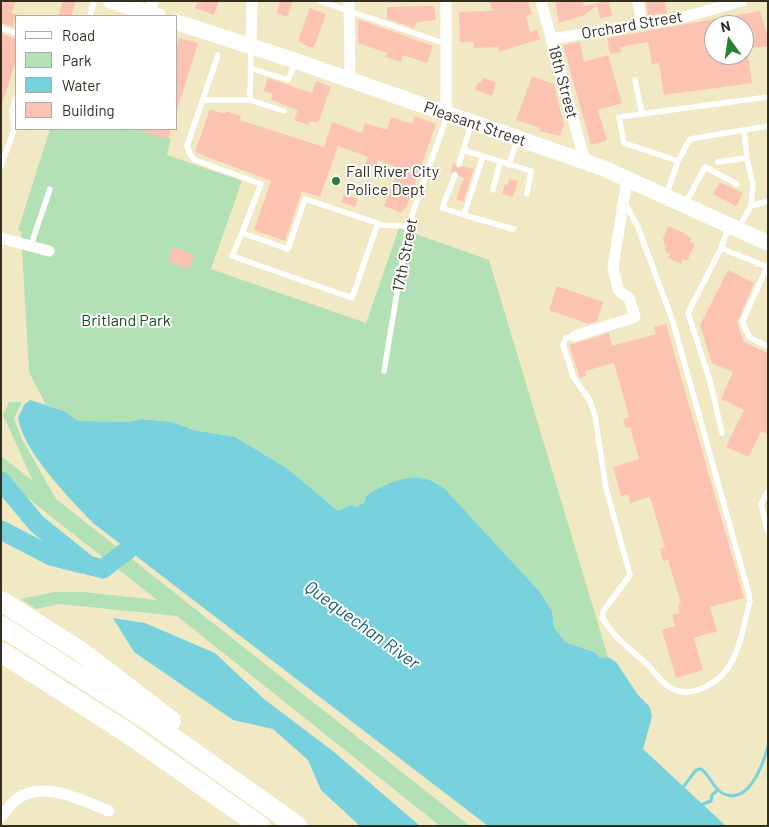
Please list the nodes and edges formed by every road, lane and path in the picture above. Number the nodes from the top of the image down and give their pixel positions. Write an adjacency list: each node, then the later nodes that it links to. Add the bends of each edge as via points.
1 (94, 1): 11 (lane)
2 (252, 1): 18 (street)
3 (320, 1): 9 (lane)
4 (446, 1): 17 (street)
5 (541, 1): 16 (street, 18th Street)
6 (638, 1): 13 (street)
7 (742, 1): 13 (street, Orchard Street, via 681,18)
8 (118, 4): 10 (main road)
9 (350, 6): 17 (lane); 22 (street)
10 (153, 12)
11 (90, 15)
12 (178, 23): 18 (main road, Pleasant Street)
13 (642, 24): 16 (street, Orchard Street)
14 (1, 28): 15 (lane)
15 (15, 33)
16 (551, 39): 40 (street, 18th Street)
17 (446, 44): 29 (street)
18 (251, 46): 20 (main road, Pleasant Street); 21 (lane)
19 (218, 55): 25 (lane)
20 (295, 61): 21 (lane, via 288,80); 22 (main road, Pleasant Street)
21 (250, 68): 26 (lane)
22 (350, 80): 29 (main road, Pleasant Street)
23 (635, 80): 30 (lane)
24 (768, 97): 30 (lane)
25 (203, 100): 26 (lane); 61 (lane, via 187,146 190,154 195,160 261,184)
26 (250, 100): 28 (lane)
27 (15, 101): 44 (lane, via 12,111 14,130)
28 (284, 111)
29 (447, 114): 31 (main road, Pleasant Street); 58 (lane, 17th Street)
30 (642, 114): 38 (lane, via 619,117 624,143)
31 (472, 123): 34 (main road, Pleasant Street); 35 (lane)
32 (768, 126): 33 (lane)
33 (744, 130): 37 (lane); 38 (lane, via 690,139)
34 (517, 139): 40 (main road, Pleasant Street); 43 (lane)
35 (463, 150): 36 (lane); 42 (lane)
36 (483, 156): 39 (lane); 56 (lane)
37 (747, 158): 41 (lane); 55 (lane, via 753,185)
38 (678, 161): 51 (lane)
39 (500, 162): 43 (lane); 49 (lane)
40 (584, 162): 46 (main road, Pleasant Street)
41 (718, 162)
42 (459, 164)
43 (509, 165): 50 (lane, via 531,171)
44 (1, 166)
45 (455, 175): 56 (lane, via 442,208)
46 (627, 179): 51 (main road, Pleasant Street); 52 (street)
47 (736, 184): 54 (lane, via 705,167)
48 (50, 189): 64 (lane)
49 (493, 190)
50 (527, 194)
51 (666, 196): 54 (main road, Pleasant Street)
52 (622, 199): 68 (street, via 613,266 618,290 629,298 635,317); 68 (lane, via 638,227 673,322 749,594 750,602 734,659 729,668 705,688 681,692 670,688 615,636 602,617 630,575 606,488 595,416 590,401 573,376 563,345 566,338)
53 (768, 201): 55 (lane)
54 (686, 204): 59 (main road, Pleasant Street)
55 (750, 206): 59 (lane)
56 (464, 216): 60 (lane)
57 (378, 223): 58 (lane); 61 (lane, via 305,199 288,249); 61 (lane, via 352,298 232,256)
58 (408, 226): 70 (lane, 17th Street)
59 (734, 227): 63 (main road, Pleasant Street); 65 (lane)
60 (513, 229)
61 (242, 233)
62 (1, 238): 64 (street)
63 (768, 243)
64 (30, 245): 66 (street)
65 (721, 248): 67 (lane); 71 (lane, via 688,313 710,381)
66 (49, 251)
67 (767, 269): 69 (lane, via 742,322 750,338)
68 (575, 336)
69 (768, 346)
70 (384, 371)
71 (722, 433)
72 (768, 491): 73 (lane, via 761,504)
73 (768, 532)
74 (1, 601): 77 (highway, via 108,672)
75 (4, 628): 77 (highway, via 145,718)
76 (1, 652): 80 (highway, via 126,732)
77 (266, 803): 81 (highway)
78 (109, 811): 79 (street, via 42,791 17,799)
79 (1, 817)
80 (260, 826)
81 (297, 826)

